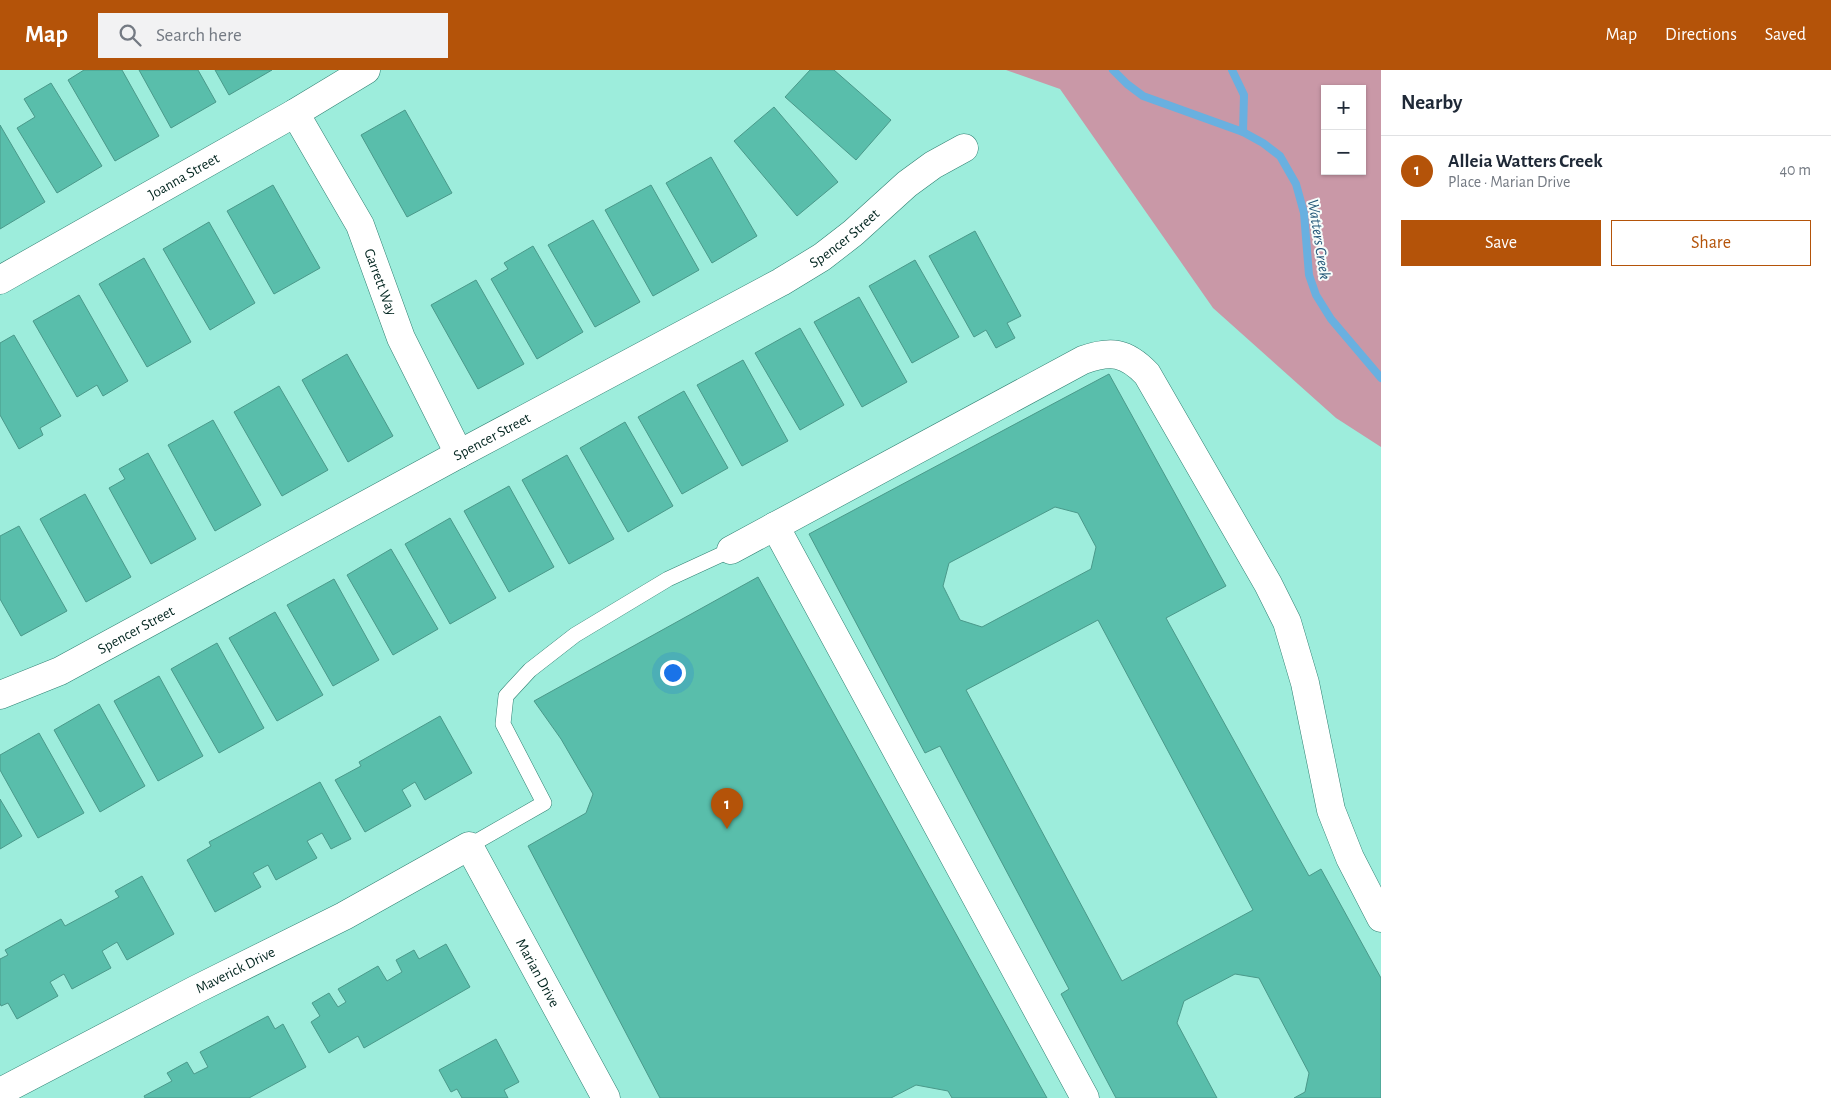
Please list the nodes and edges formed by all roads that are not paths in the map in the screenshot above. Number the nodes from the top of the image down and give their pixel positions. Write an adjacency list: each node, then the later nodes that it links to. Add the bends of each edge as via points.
1 (366, 70): 2 (street, Joanna Street)
2 (295, 113): 4 (street, Joanna Street); 5 (street, Garrett Way, via 360,225 401,338)
3 (964, 148): 5 (street, Spencer Street, via 907,184 853,233 790,277)
4 (0, 280)
5 (459, 454): 8 (street, Spencer Street, via 68,666)
6 (775, 526): 7 (street); 10 (street, via 1084,360 1106,354 1128,357 1147,374 1287,622 1305,683 1331,810 1350,858); 13 (street)
7 (730, 550): 9 (lane, via 668,579 575,635 530,670 506,696 503,724 544,803)
8 (3, 687)
9 (469, 846): 11 (street, Maverick Drive, via 344,916); 12 (street, Marian Drive)
10 (1381, 918)
11 (0, 1092)
12 (606, 1098)
13 (1084, 1098)

